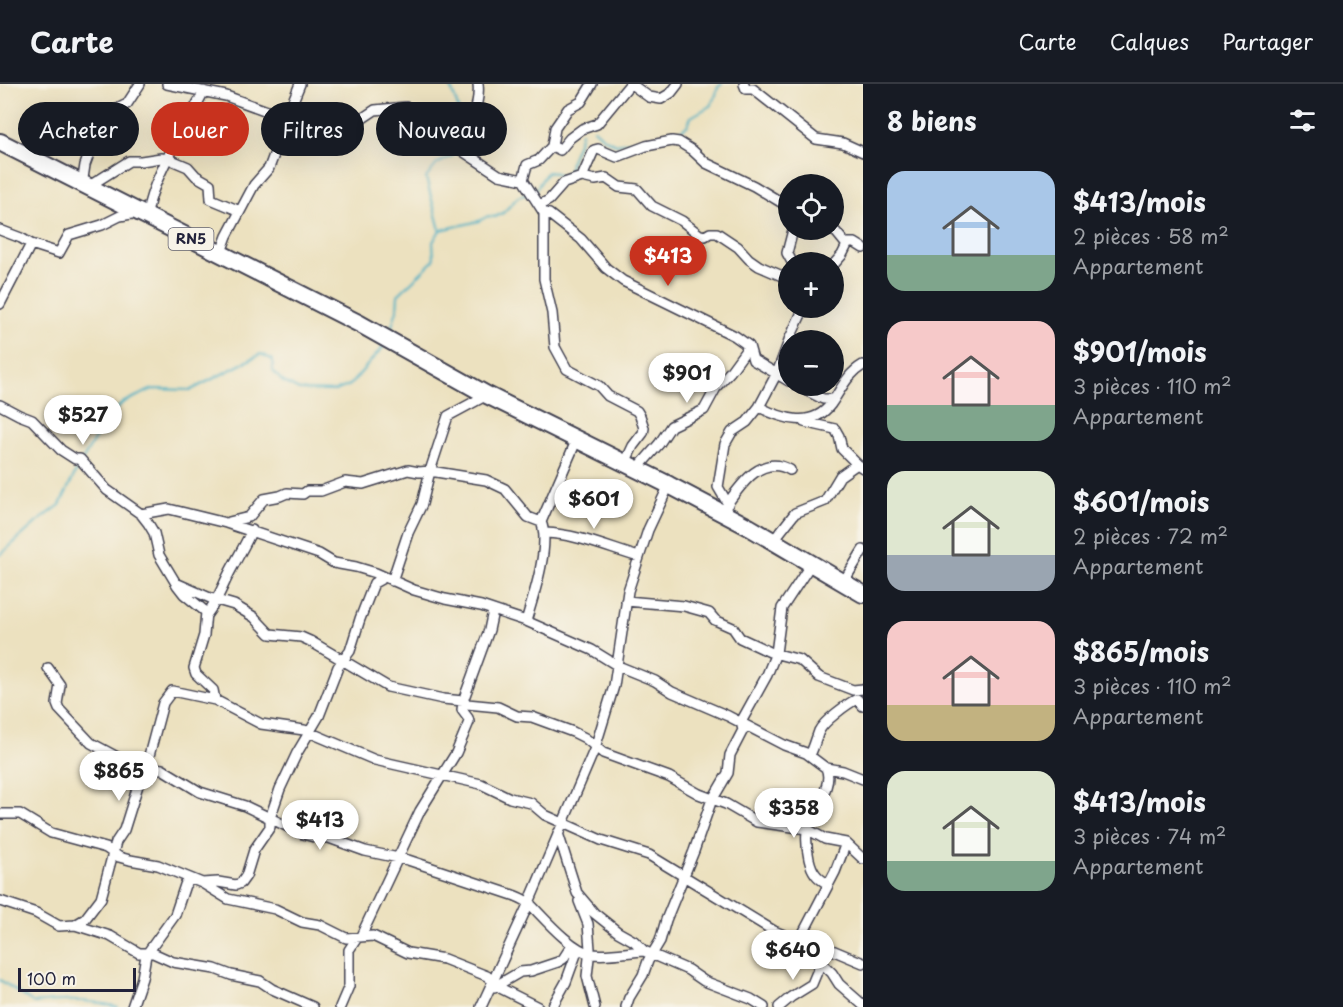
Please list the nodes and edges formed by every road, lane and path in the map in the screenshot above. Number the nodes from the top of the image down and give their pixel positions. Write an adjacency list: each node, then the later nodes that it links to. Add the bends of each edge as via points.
1 (140, 84): 21 (street, via 128,104 113,111 100,124 85,165)
2 (167, 84): 9 (street)
3 (300, 84): 10 (street)
4 (478, 84): 11 (street)
5 (592, 84): 14 (street, via 581,102 565,112 553,132)
6 (631, 84): 7 (street, via 649,97 661,99); 14 (street, via 597,124 582,129 560,150)
7 (678, 84)
8 (744, 84): 15 (street, via 818,140 843,143)
9 (204, 91): 12 (street); 18 (street)
10 (293, 102)
11 (479, 102)
12 (261, 108)
13 (0, 142): 21 (highway, RN5)
14 (552, 146): 20 (street, via 540,160 527,165)
15 (863, 152)
16 (274, 156): 24 (street)
17 (470, 156): 20 (street, via 500,175)
18 (169, 159): 21 (street, via 129,161); 24 (street, via 188,167 196,177 210,184 211,199); 25 (street)
19 (582, 177): 22 (street, via 594,150 617,157 646,146 676,141 706,163); 23 (street, via 564,183); 33 (street, via 606,178 620,187 638,189 652,206 685,223 700,236 717,234 738,247 748,259)
20 (523, 180): 23 (street)
21 (86, 186): 25 (highway, RN5)
22 (778, 200)
23 (542, 209): 35 (street, via 581,239 623,281 712,323); 47 (street, via 544,279 555,347 567,369 639,413 643,433 633,446)
24 (240, 211): 32 (street)
25 (143, 215): 29 (street, via 120,216 69,235 59,253); 32 (highway, RN5)
26 (0, 230): 29 (street)
27 (842, 240): 28 (street)
28 (848, 243): 30 (street); 31 (street)
29 (31, 244): 34 (street)
30 (863, 248)
31 (844, 252)
32 (220, 255): 38 (highway, RN5, via 360,324)
33 (778, 274)
34 (0, 304)
35 (748, 346): 37 (street, via 753,360); 47 (street, via 704,410 671,426 659,444)
36 (862, 364): 41 (street)
37 (777, 373): 43 (street)
38 (488, 395): 46 (highway, RN5); 50 (street, via 448,416)
39 (815, 396): 44 (street)
40 (818, 396): 41 (street)
41 (834, 399): 44 (street)
42 (0, 405): 53 (street, via 34,421 61,450 80,459 108,490)
43 (759, 407): 45 (street); 52 (street, via 725,444 718,487)
44 (824, 411): 45 (street)
45 (799, 421): 48 (street, via 835,429 842,449)
46 (577, 439): 47 (highway, RN5); 54 (street)
47 (631, 466): 51 (highway, RN5)
48 (860, 466): 58 (street, via 840,476 825,501 795,513)
49 (790, 470): 52 (street, via 778,465 760,468)
50 (430, 471): 54 (street, via 489,482 507,491 528,517); 55 (street, via 405,470 363,484 345,482 321,491 287,493 262,500 245,519); 62 (street, via 422,504)
51 (669, 485): 52 (highway, RN5); 60 (street)
52 (725, 508): 58 (highway, RN5)
53 (141, 514): 55 (street, via 169,509); 64 (street, via 151,527 159,555)
54 (541, 522): 57 (street)
55 (226, 523): 56 (street)
56 (252, 530): 62 (street, via 334,563); 66 (street)
57 (545, 533): 60 (street, via 568,534); 70 (street)
58 (773, 541): 61 (highway, RN5)
59 (863, 550): 63 (street)
60 (639, 557): 67 (street)
61 (810, 564): 63 (highway, RN5); 71 (street, via 782,608)
62 (388, 579): 68 (street); 72 (street, via 374,583 350,651)
63 (844, 581): 65 (highway, RN5)
64 (176, 583): 66 (street); 69 (street)
65 (863, 594)
66 (218, 600): 69 (street); 72 (street, via 255,617 270,634 303,638)
67 (626, 601): 71 (street, via 684,606 709,613 734,628 740,638); 73 (street)
68 (493, 612): 70 (street); 78 (street)
69 (207, 614): 76 (street, via 194,668 213,690)
70 (526, 621): 73 (street)
71 (776, 653): 75 (street, via 800,660 819,677 853,690); 79 (street)
72 (342, 661): 78 (street, via 388,687); 80 (street)
73 (618, 666): 79 (street); 81 (street)
74 (48, 668): 83 (street, via 60,685 57,706 78,730 107,753)
75 (863, 689)
76 (215, 699): 80 (street, via 265,725 291,727); 83 (street, via 172,691 163,704)
77 (861, 700): 82 (street, via 825,724)
78 (463, 701): 81 (street, via 532,717 573,732); 85 (street, via 468,724)
79 (741, 722): 82 (street, via 784,746); 87 (street, via 743,730 730,755 728,773)
80 (310, 734): 85 (street, via 375,760); 89 (street, via 297,753)
81 (595, 748): 87 (street); 90 (street)
82 (810, 755): 84 (street)
83 (146, 767): 89 (street, via 162,769 200,792); 94 (street)
84 (826, 768): 86 (street); 91 (street, via 823,794)
85 (441, 775): 90 (street, via 481,784 531,803 545,815); 95 (street)
86 (863, 779)
87 (713, 799): 91 (street, via 757,822); 97 (street)
88 (0, 814): 94 (street, via 20,814 51,833 106,848)
89 (270, 818): 95 (street, via 314,837); 99 (street, via 270,826 254,850 241,883)
90 (562, 821): 92 (street); 97 (street, via 601,840 649,855)
91 (807, 829): 93 (street, via 825,839); 100 (street, via 812,868 817,878)
92 (558, 833): 101 (street); 103 (street)
93 (846, 843): 96 (street); 100 (street)
94 (113, 854): 98 (street, via 158,865); 104 (street, via 101,897 85,919)
95 (398, 857): 103 (street); 105 (street)
96 (863, 860)
97 (683, 876): 107 (street, via 774,931); 112 (street, via 664,932)
98 (191, 879): 99 (street); 111 (street, via 185,885 175,915)
99 (202, 883): 106 (street, via 228,899 275,909)
100 (828, 884): 107 (street)
101 (577, 893): 112 (street, via 594,913); 113 (street, via 588,924)
102 (0, 901): 104 (street, via 36,913 58,926)
103 (529, 902): 108 (street, via 544,921); 116 (street)
104 (75, 925): 111 (street, via 110,936 139,953)
105 (359, 937): 106 (street); 110 (street); 116 (street, via 378,938 408,953 444,959)
106 (346, 938): 110 (street)
107 (800, 939): 109 (street); 114 (street)
108 (575, 947): 113 (street); 116 (street, via 558,962 518,972 507,980); 123 (street, via 566,982)
109 (827, 948): 114 (street); 115 (street)
110 (349, 950): 120 (street, via 348,986)
111 (148, 953): 118 (street); 119 (street, via 257,980)
112 (648, 953): 113 (street); 125 (street); 126 (street)
113 (590, 954): 124 (street, via 587,976)
114 (821, 963): 117 (street); 127 (street, via 812,984)
115 (863, 963)
116 (493, 980): 121 (street); 122 (street, via 502,990)
117 (863, 1005)
118 (132, 1007)
119 (313, 1007)
120 (340, 1007)
121 (481, 1007)
122 (538, 1007)
123 (552, 1007)
124 (595, 1007)
125 (626, 1007)
126 (764, 1007)
127 (779, 1007)

